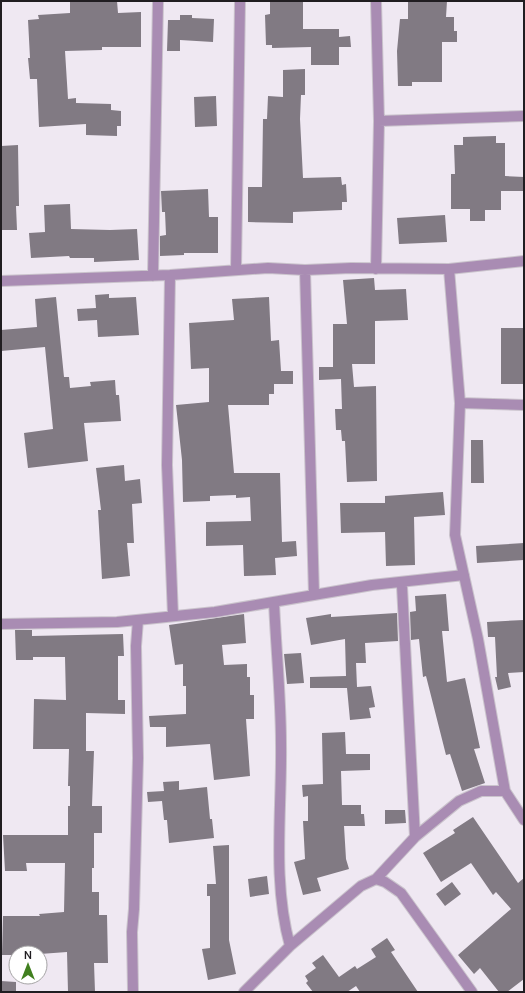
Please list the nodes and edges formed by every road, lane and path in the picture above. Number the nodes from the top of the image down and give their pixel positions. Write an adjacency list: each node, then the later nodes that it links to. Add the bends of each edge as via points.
1 (158, 1): 12 (street)
2 (240, 1): 9 (street)
3 (376, 1): 5 (street)
4 (524, 116): 5 (street)
5 (379, 121): 7 (street)
6 (524, 261): 8 (street)
7 (376, 269): 8 (street); 10 (street)
8 (449, 269): 14 (street)
9 (236, 270): 10 (street); 11 (street)
10 (305, 270): 18 (street)
11 (170, 275): 12 (street); 20 (street, via 167,465)
12 (152, 276): 13 (street)
13 (1, 281)
14 (460, 403): 15 (street); 16 (street, via 455,536)
15 (524, 405)
16 (464, 575): 18 (street, via 372,585); 23 (street)
17 (402, 586): 25 (street)
18 (314, 595): 19 (street)
19 (274, 602): 20 (street); 27 (street, via 281,744 280,885 285,928)
20 (173, 616): 21 (street)
21 (138, 620): 22 (street); 29 (street, via 138,758)
22 (1, 624)
23 (505, 790): 24 (street); 25 (street, via 481,791 459,801)
24 (524, 820)
25 (415, 837): 26 (street)
26 (376, 879): 27 (street, via 361,886); 28 (street, via 401,893)
27 (290, 946): 30 (street)
28 (466, 990)
29 (132, 992)
30 (244, 992)

